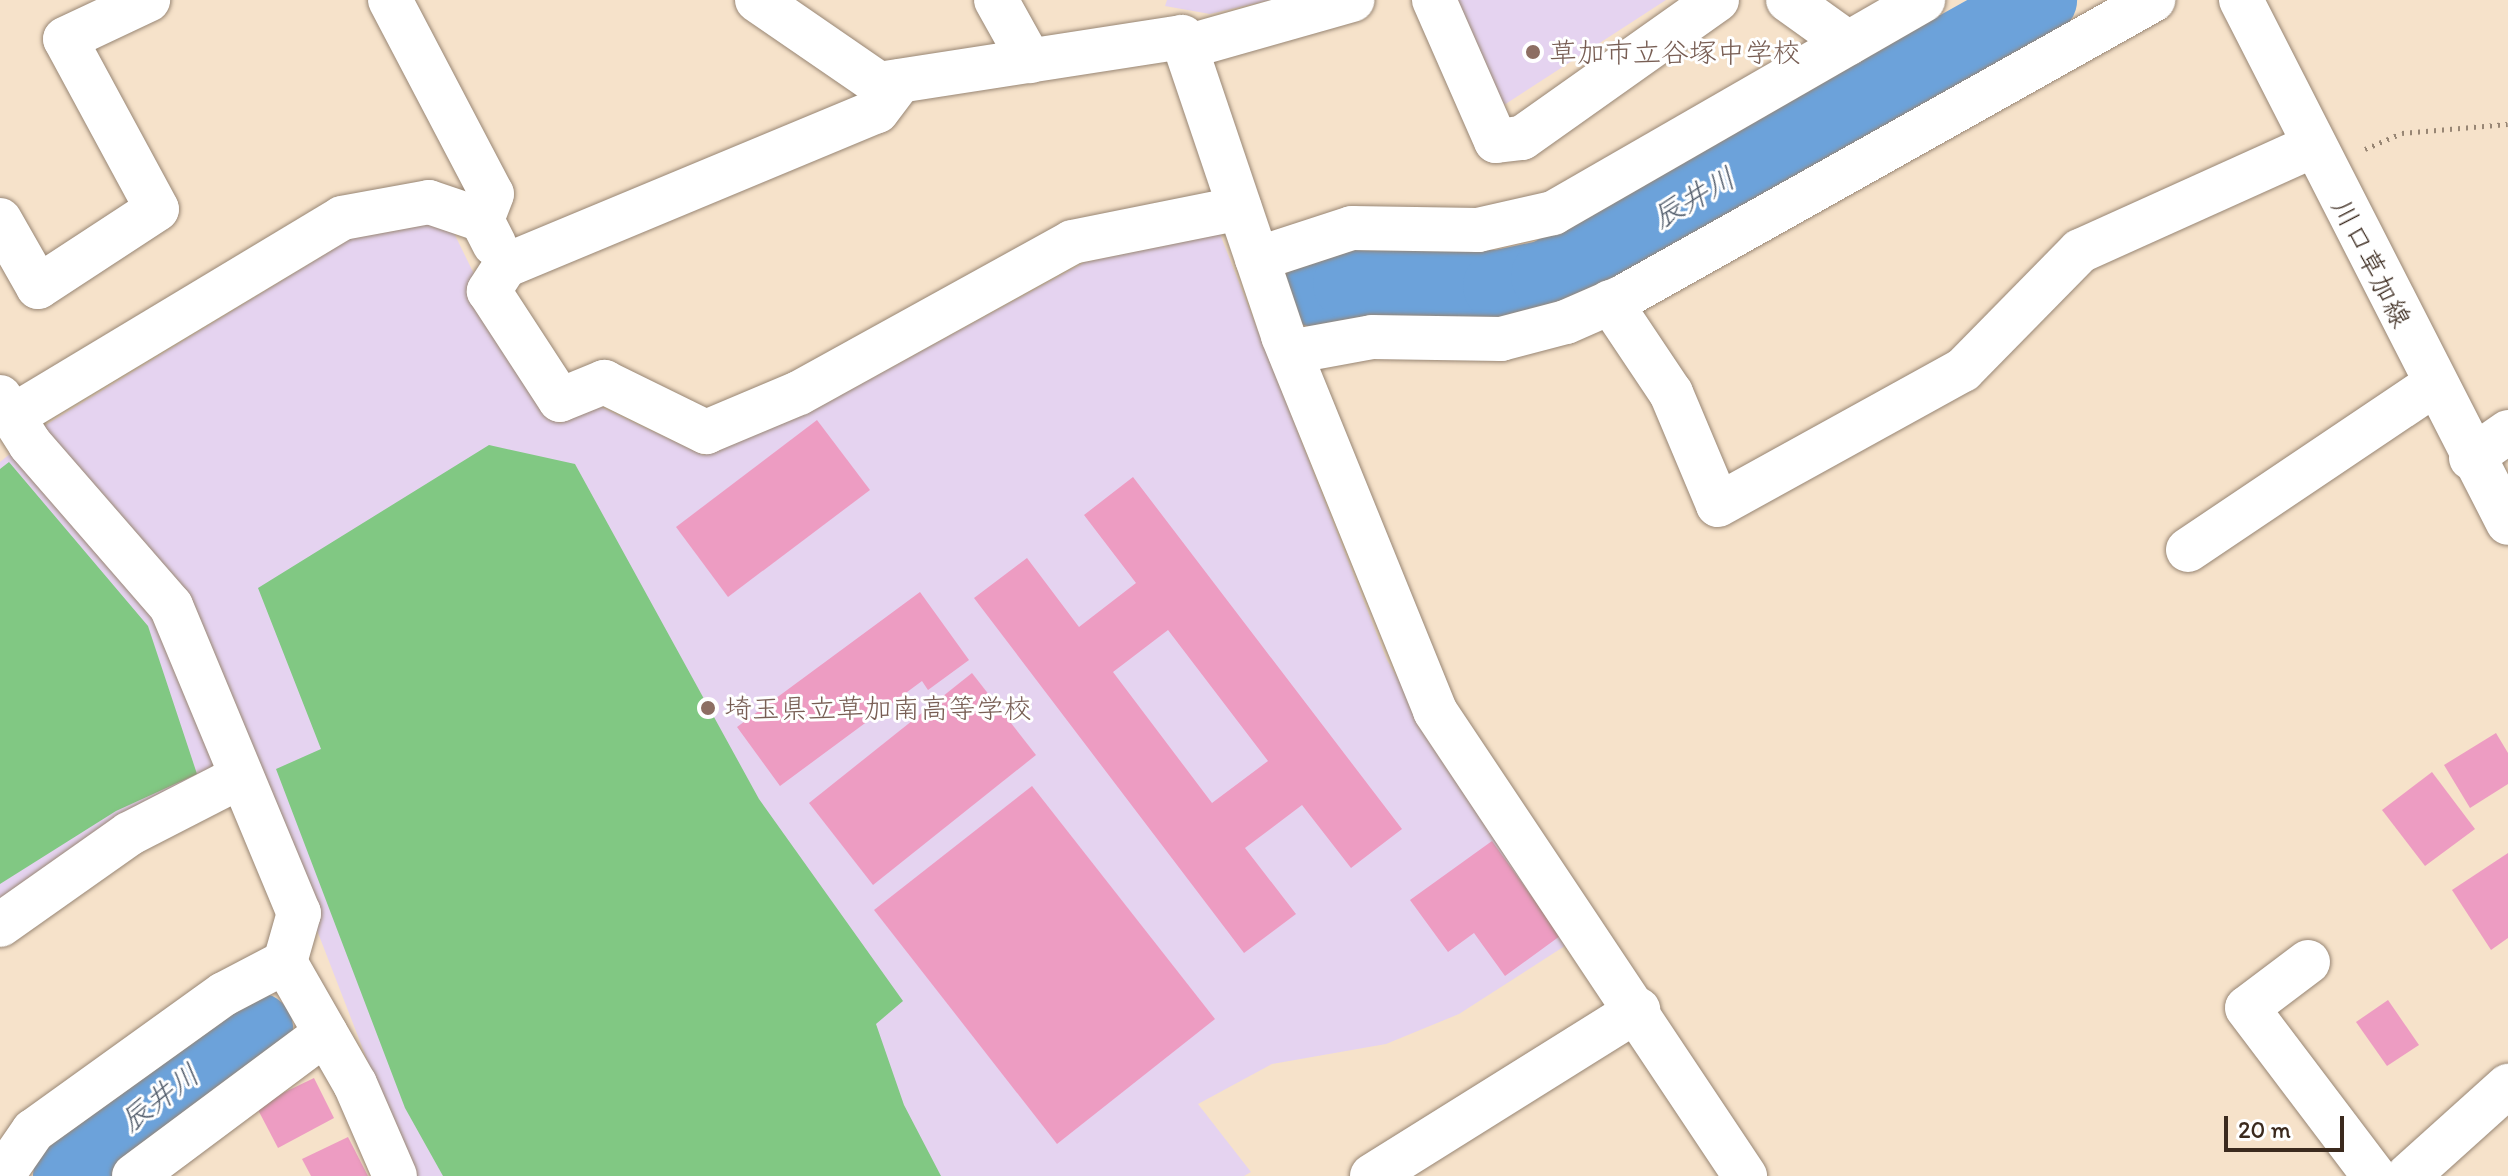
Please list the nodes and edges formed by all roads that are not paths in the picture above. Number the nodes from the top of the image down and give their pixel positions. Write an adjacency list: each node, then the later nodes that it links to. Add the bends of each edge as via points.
1 (148, 0): 18 (street, via 65,39 157,209 38,287)
2 (390, 0): 19 (street, via 492,194)
3 (757, 0): 15 (street, via 879,84)
4 (996, 0): 14 (street)
5 (1352, 0): 13 (street)
6 (1434, 0): 7 (street, via 1496,141 1522,138)
7 (1717, 0)
8 (1788, 0): 12 (street)
9 (1923, 0): 12 (street)
10 (2153, 0): 22 (street)
11 (2241, 0): 16 (street, 川口草加線)
12 (1848, 43): 20 (street, via 1553,213 1478,230 1352,228)
13 (1186, 47): 14 (street, via 1182,37); 17 (street)
14 (1030, 61): 15 (street)
15 (900, 81): 21 (street, via 877,111)
16 (2318, 157): 22 (street, via 2080,251 1963,370 1718,505 1671,393); 24 (street, 川口草加線)
17 (1240, 208): 20 (street); 21 (street, via 1072,242 799,393 706,432 604,382 560,400 489,291)
18 (0, 220)
19 (482, 220): 21 (street); 25 (street, via 429,202 342,218)
20 (1257, 259): 23 (street)
21 (505, 266)
22 (1610, 302): 23 (street, via 1501,339 1372,337)
23 (1290, 352): 34 (street, via 1435,711)
24 (2434, 385): 27 (street, 川口草加線); 29 (street)
25 (6, 407): 30 (street, via 171,606)
26 (2508, 432): 27 (street)
27 (2471, 458): 28 (street, 川口草加線)
28 (2508, 523)
29 (2188, 550)
30 (238, 778): 31 (street, via 129,834); 32 (street, via 299,913)
31 (0, 925)
32 (285, 962): 35 (street); 37 (street, via 224,994 33,1131)
33 (2308, 962): 42 (street, via 2247,1008)
34 (1638, 1010): 40 (street); 41 (street)
35 (326, 1033): 38 (street); 39 (street)
36 (2508, 1086): 43 (street)
37 (2, 1176)
38 (134, 1176)
39 (395, 1176)
40 (1372, 1176)
41 (1745, 1176)
42 (2374, 1176)
43 (2408, 1176)

